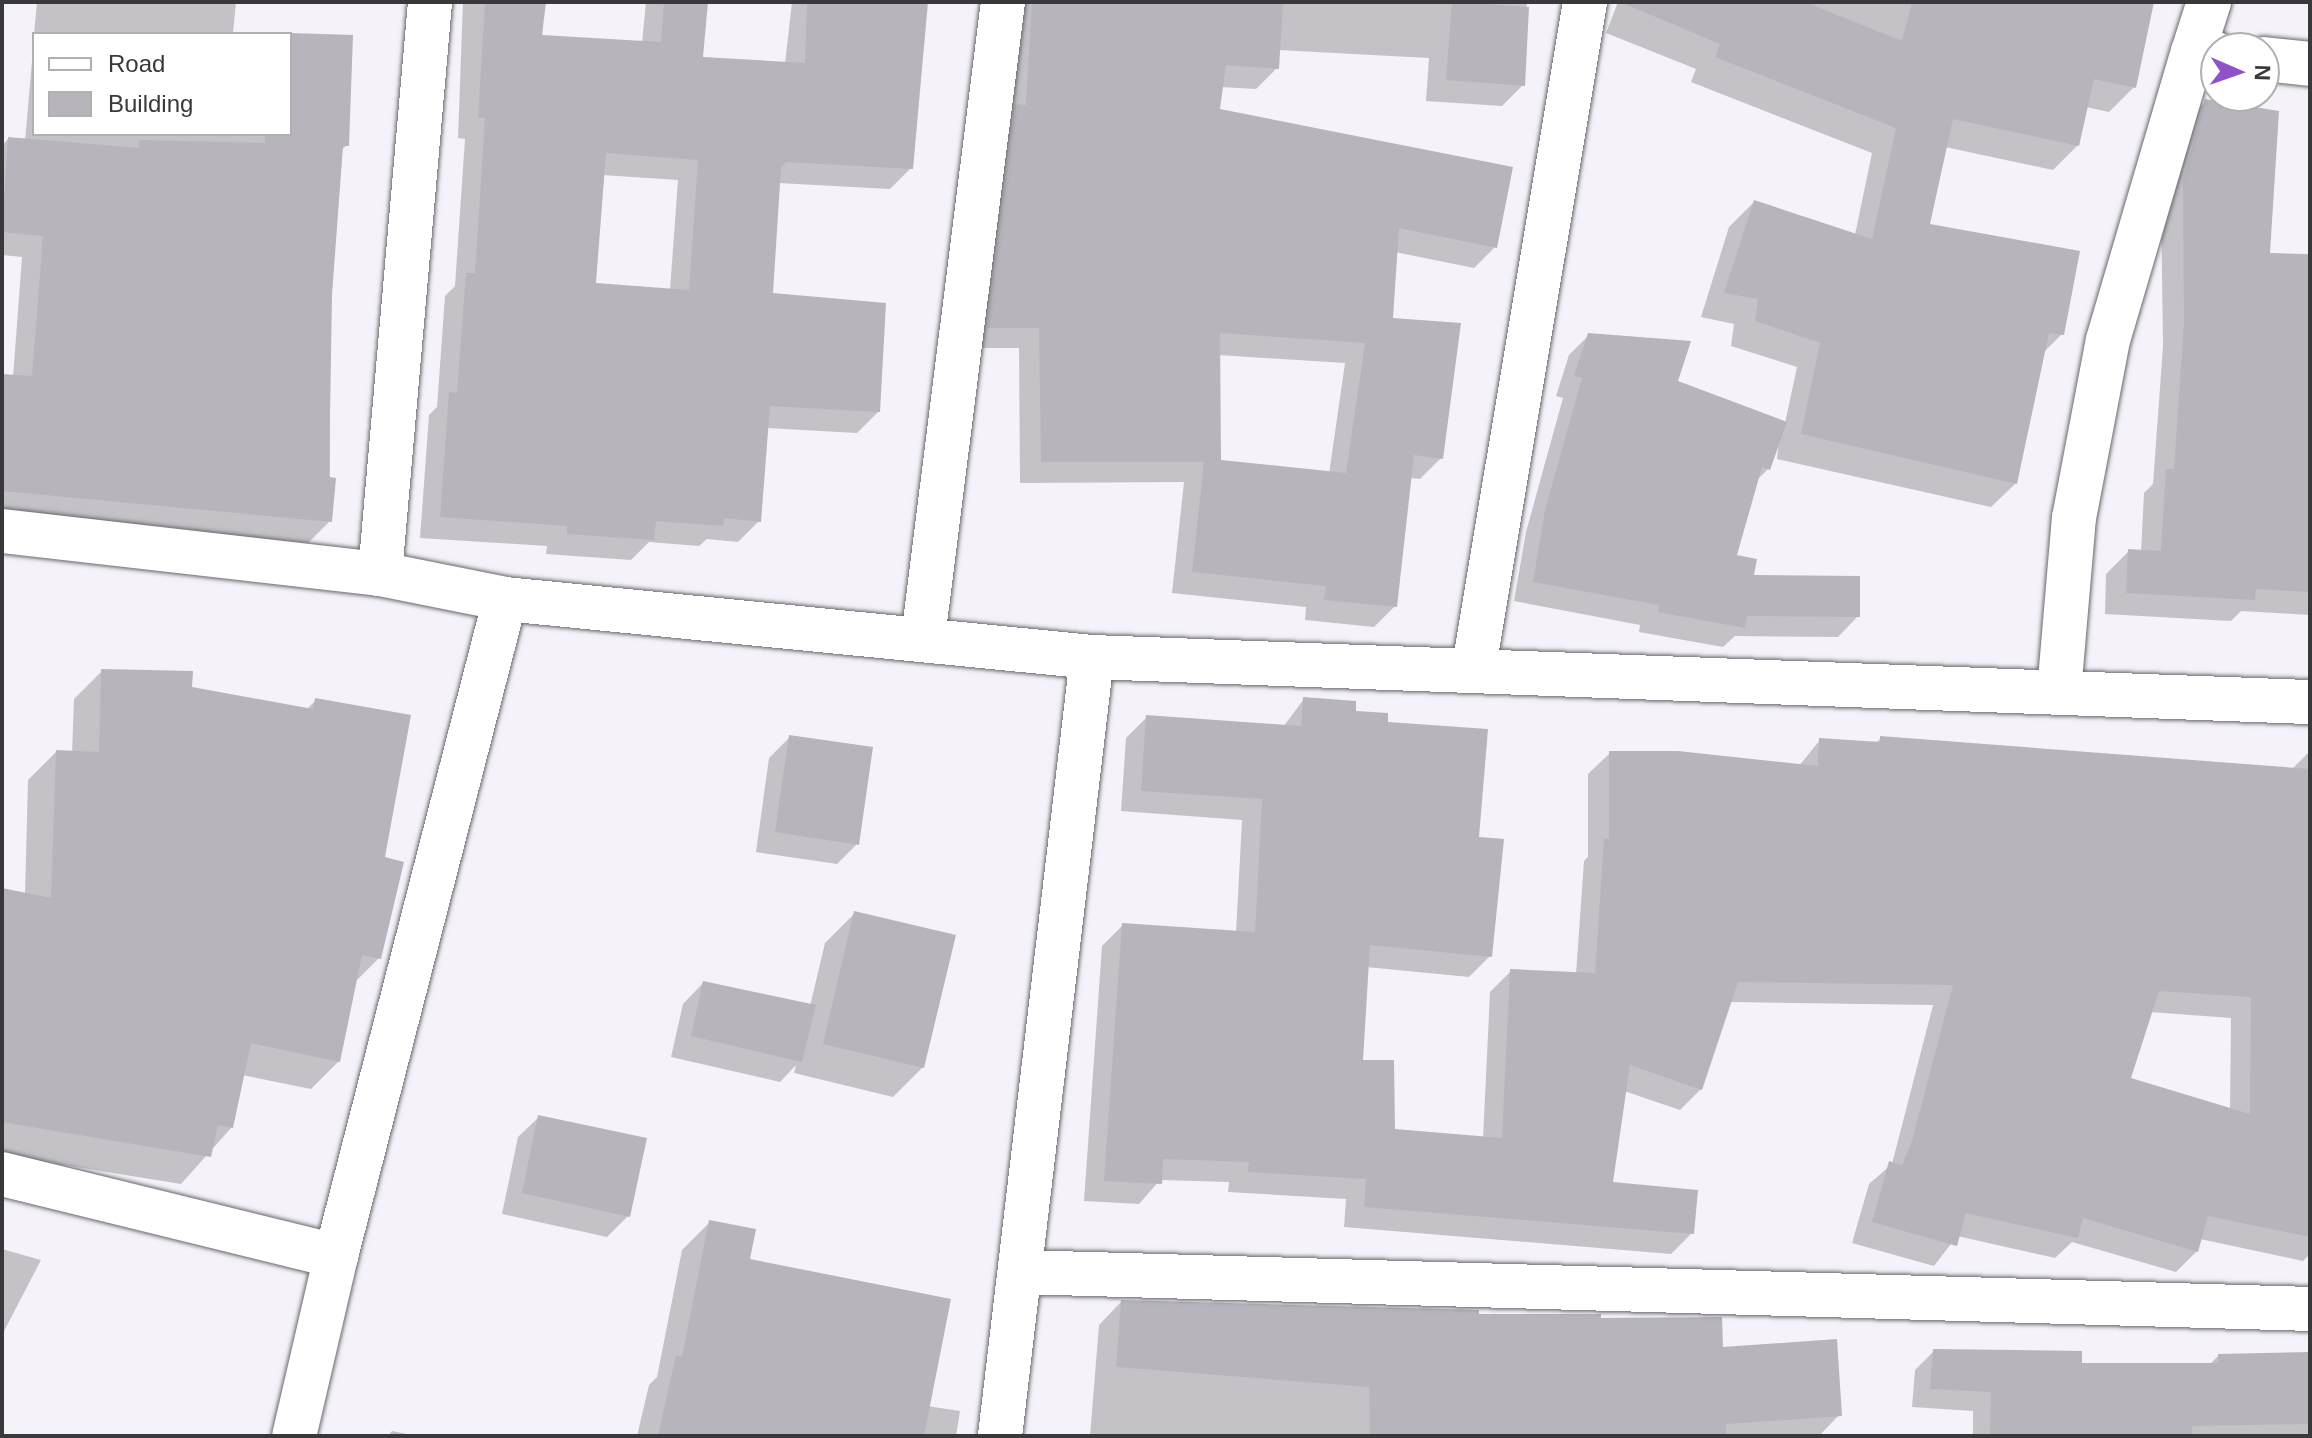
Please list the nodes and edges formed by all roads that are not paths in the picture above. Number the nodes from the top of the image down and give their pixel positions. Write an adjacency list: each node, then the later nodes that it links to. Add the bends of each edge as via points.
1 (430, 2): 10 (street)
2 (1003, 2): 12 (street)
3 (1585, 2): 14 (street)
4 (2209, 2): 5 (street)
5 (2206, 32)
6 (2280, 61): 7 (street)
7 (2310, 64)
8 (2200, 65): 15 (street, via 2108,340 2074,518)
9 (2, 531): 10 (street)
10 (380, 574): 11 (street)
11 (505, 599): 12 (street); 18 (street)
12 (923, 638): 13 (street)
13 (1092, 657): 14 (street); 19 (street)
14 (1474, 667): 15 (street)
15 (2059, 692): 16 (street)
16 (2310, 702)
17 (2, 1174): 18 (street)
18 (336, 1256): 21 (street)
19 (1020, 1272): 20 (street); 22 (street)
20 (2310, 1309)
21 (294, 1436)
22 (1000, 1436)

